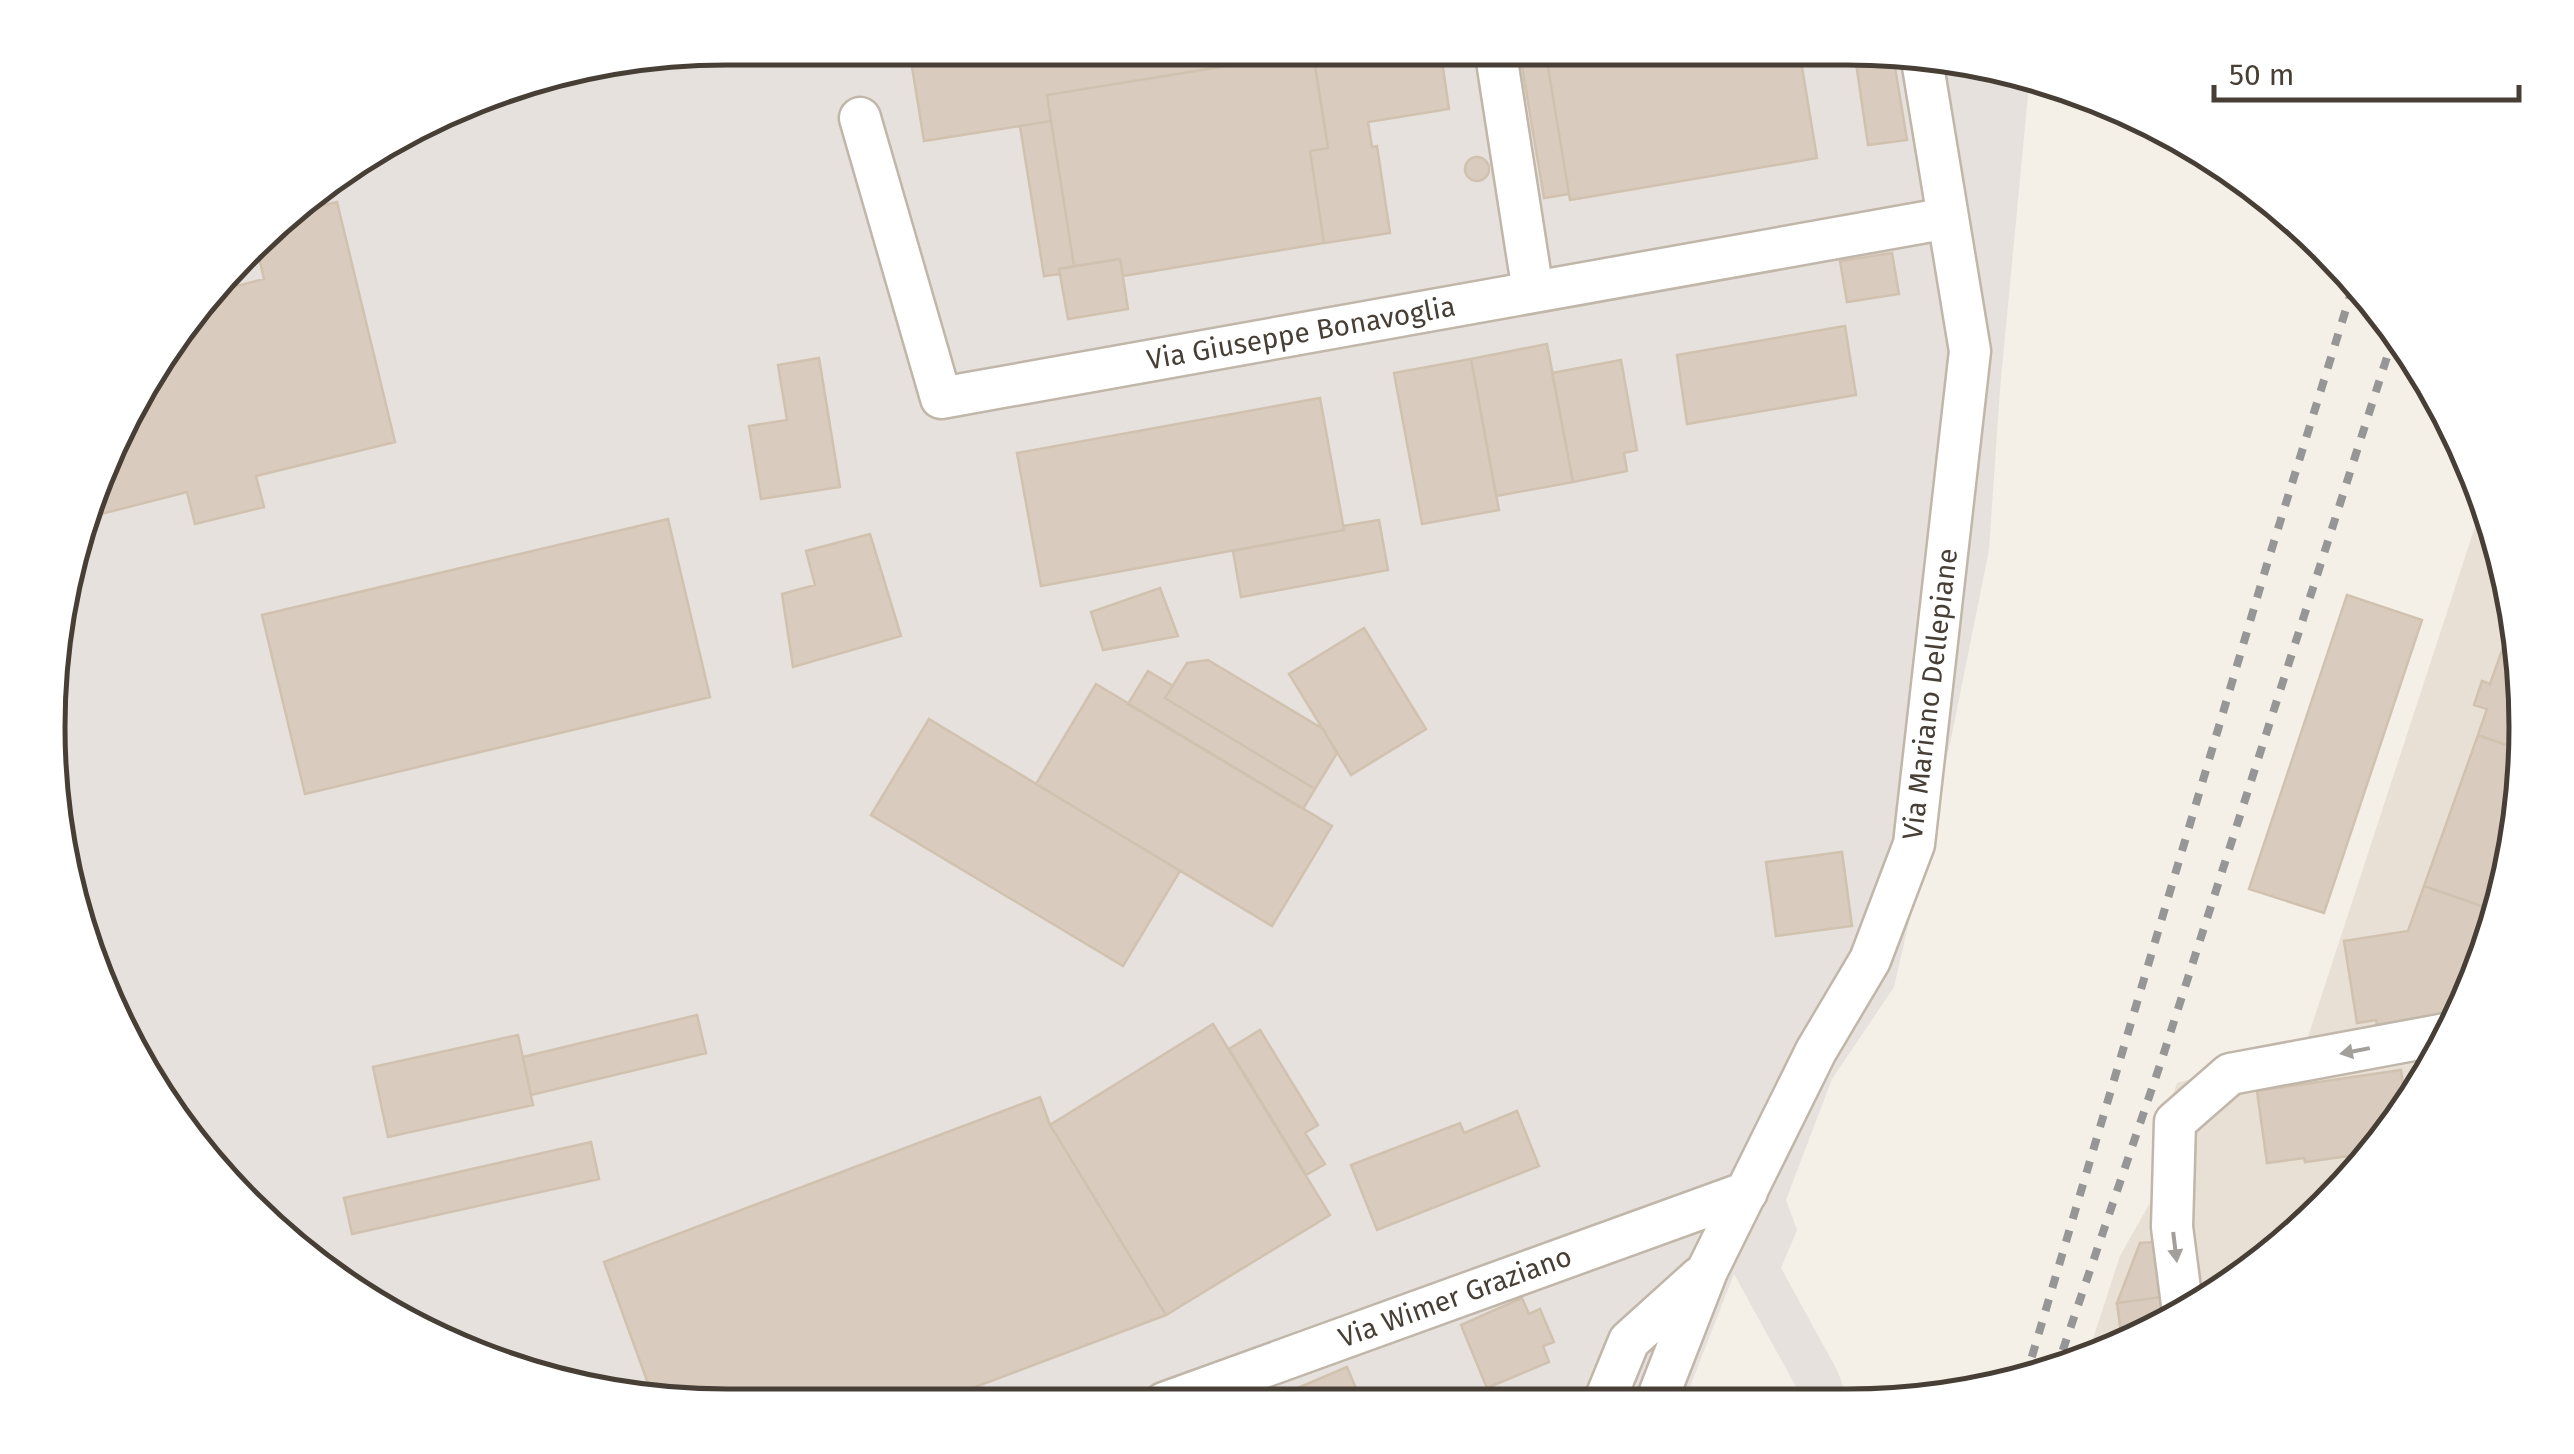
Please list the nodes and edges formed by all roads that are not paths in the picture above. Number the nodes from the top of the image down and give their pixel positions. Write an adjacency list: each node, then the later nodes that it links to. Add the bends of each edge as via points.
1 (1499, 65): 5 (street)
2 (1924, 70): 4 (street, Via Mariano Dellepiane)
3 (860, 118): 5 (street, Via Giuseppe Bonavoglia, via 942,398)
4 (1948, 218): 5 (street, Via Giuseppe Bonavoglia); 7 (street, Via Mariano Dellepiane, via 1970,351 1914,844 1870,960 1816,1051)
5 (1533, 292)
6 (2432, 1037): 9 (street, one-way to 9, via 2230,1074 2175,1122 2172,1227)
7 (1747, 1192): 8 (street, Via Mariano Dellepiane); 10 (street, Via Wimer Graziano)
8 (1707, 1271): 11 (street, via 1629,1341); 12 (street, Via Mariano Dellepiane)
9 (2181, 1298)
10 (1205, 1389)
11 (1609, 1389)
12 (1661, 1389)

